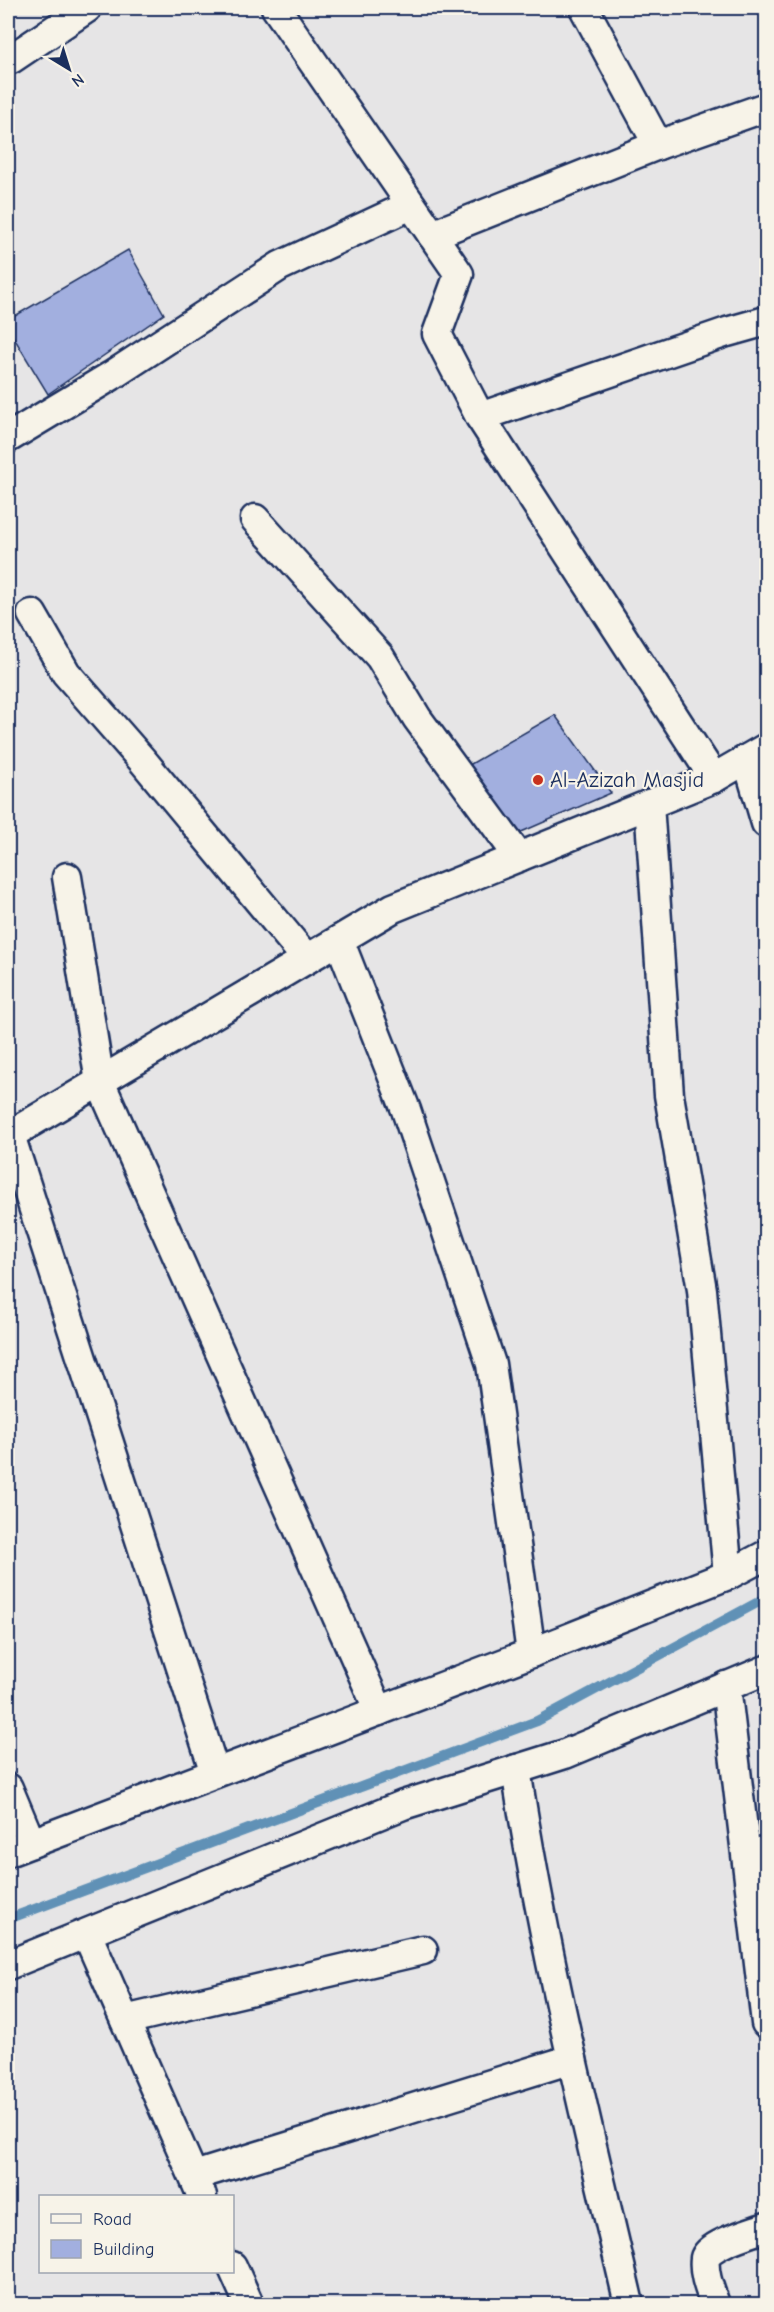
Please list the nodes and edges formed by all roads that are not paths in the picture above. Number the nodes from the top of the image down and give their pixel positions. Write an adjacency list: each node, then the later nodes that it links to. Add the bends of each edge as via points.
1 (87, 8): 4 (street)
2 (276, 8): 7 (street)
3 (590, 10): 6 (street)
4 (11, 59)
5 (766, 106): 6 (street)
6 (658, 145): 8 (street)
7 (411, 205): 8 (street); 11 (street, via 279,266)
8 (432, 235): 10 (street, via 459,274 437,334)
9 (766, 321): 10 (street)
10 (480, 417): 15 (street)
11 (8, 438)
12 (255, 519): 18 (street, via 380,657 417,718)
13 (32, 614): 21 (street, via 66,673)
14 (757, 753): 15 (street); 17 (street)
15 (714, 778): 16 (street)
16 (649, 804): 18 (street); 25 (street, via 669,1095 702,1290)
17 (766, 824)
18 (519, 857): 20 (street, via 393,908)
19 (66, 877): 22 (street)
20 (339, 940): 21 (street); 26 (street, via 406,1110 491,1364)
21 (307, 959): 22 (street)
22 (100, 1082): 23 (street); 29 (street)
23 (9, 1135): 31 (street)
24 (766, 1555): 25 (street)
25 (728, 1575): 26 (street)
26 (531, 1653): 29 (street)
27 (766, 1670): 28 (street)
28 (726, 1686): 30 (street, via 565,1754); 33 (street)
29 (379, 1711): 31 (street)
30 (516, 1769): 35 (street, via 403,1805); 40 (street, via 528,1847)
31 (215, 1773): 34 (street)
32 (8, 1788): 34 (street)
33 (755, 1832): 39 (street)
34 (19, 1848)
35 (87, 1934): 37 (street); 38 (street)
36 (423, 1950): 38 (street)
37 (8, 1965)
38 (125, 2020): 41 (street)
39 (766, 2023)
40 (572, 2059): 41 (street); 45 (street)
41 (198, 2186)
42 (766, 2227): 46 (street, via 712,2247 705,2256 705,2274)
43 (234, 2270): 44 (street)
44 (249, 2304)
45 (630, 2304)
46 (715, 2304)

